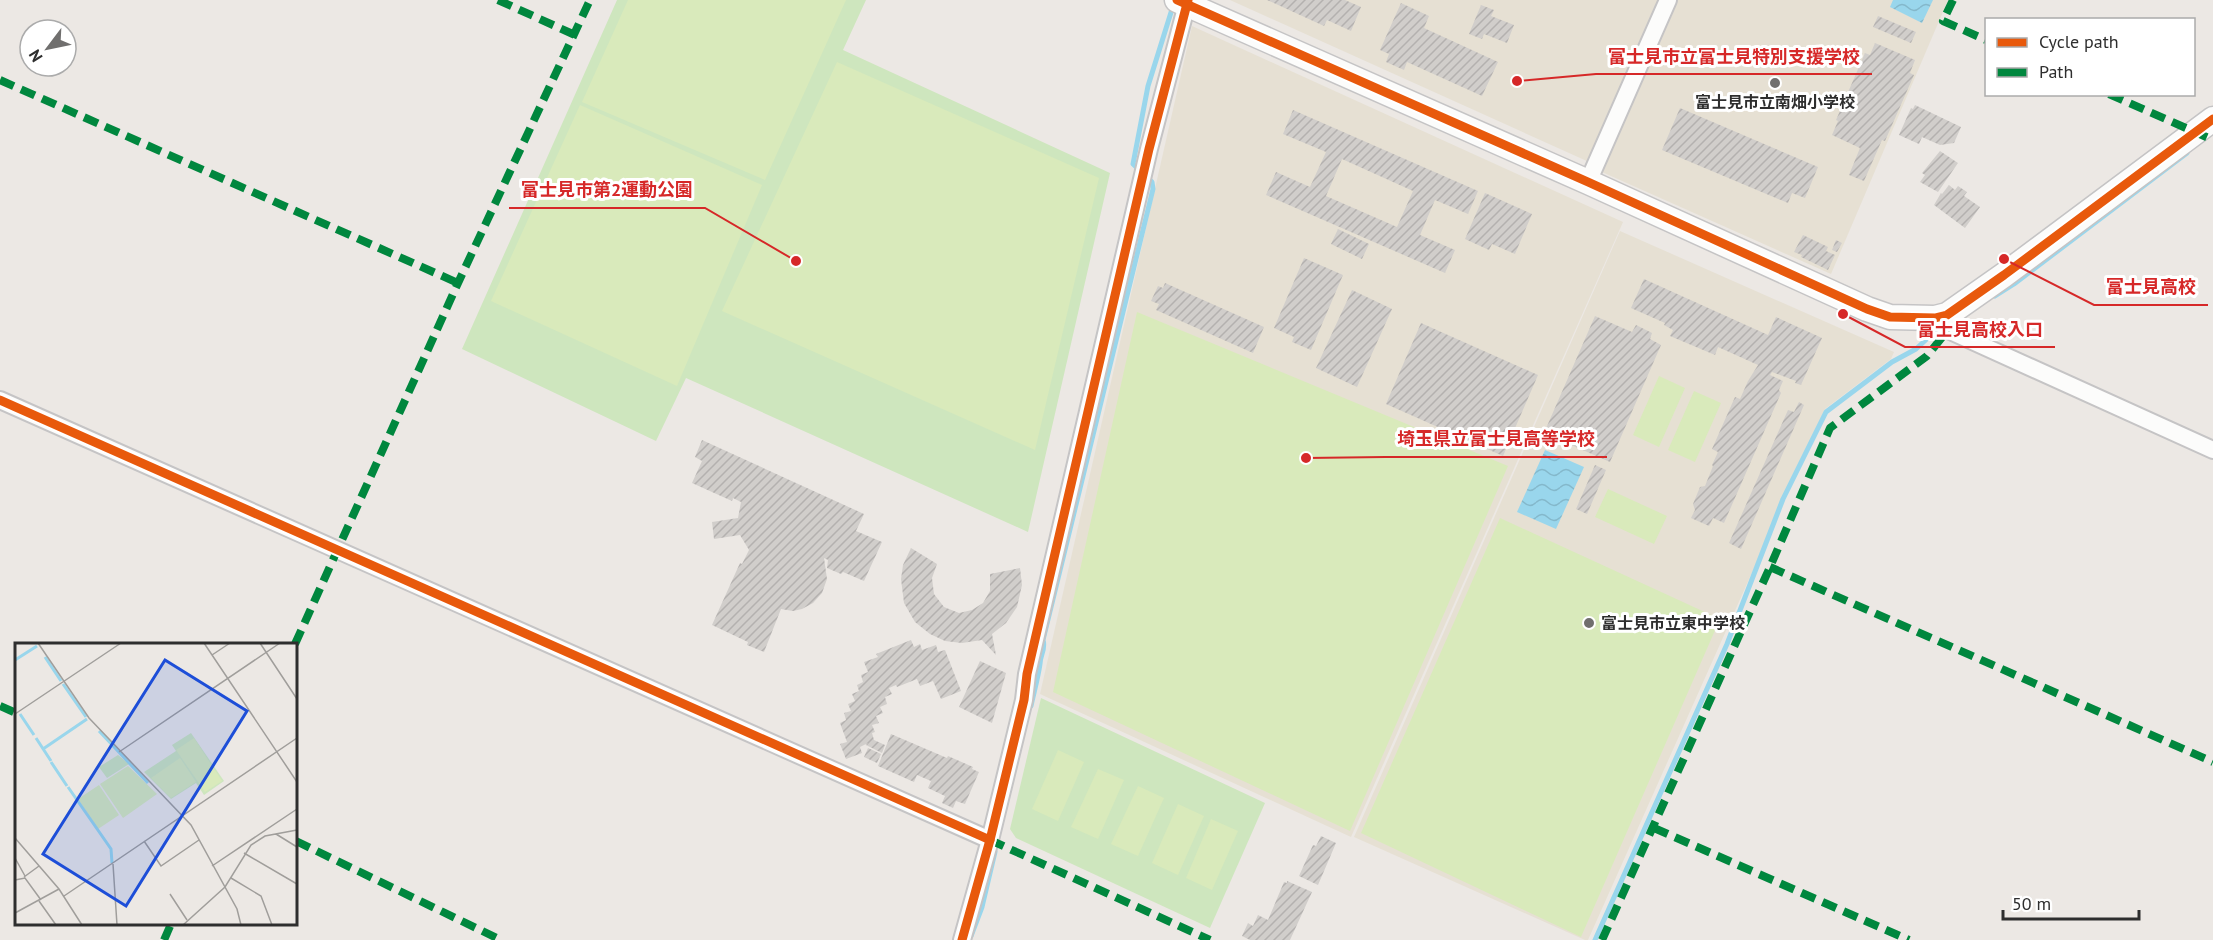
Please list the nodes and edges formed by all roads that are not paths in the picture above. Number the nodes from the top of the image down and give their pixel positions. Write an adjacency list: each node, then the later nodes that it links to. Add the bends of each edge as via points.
1 (1668, 0): 4 (street)
2 (1184, 1): 4 (street); 8 (street)
3 (2213, 119): 5 (street, via 1972,299)
4 (1588, 182): 5 (street, via 1867,309 1890,317)
5 (1935, 318): 7 (street, via 1947,330)
6 (0, 400): 8 (street)
7 (2213, 450)
8 (990, 840): 9 (street)
9 (962, 940)

